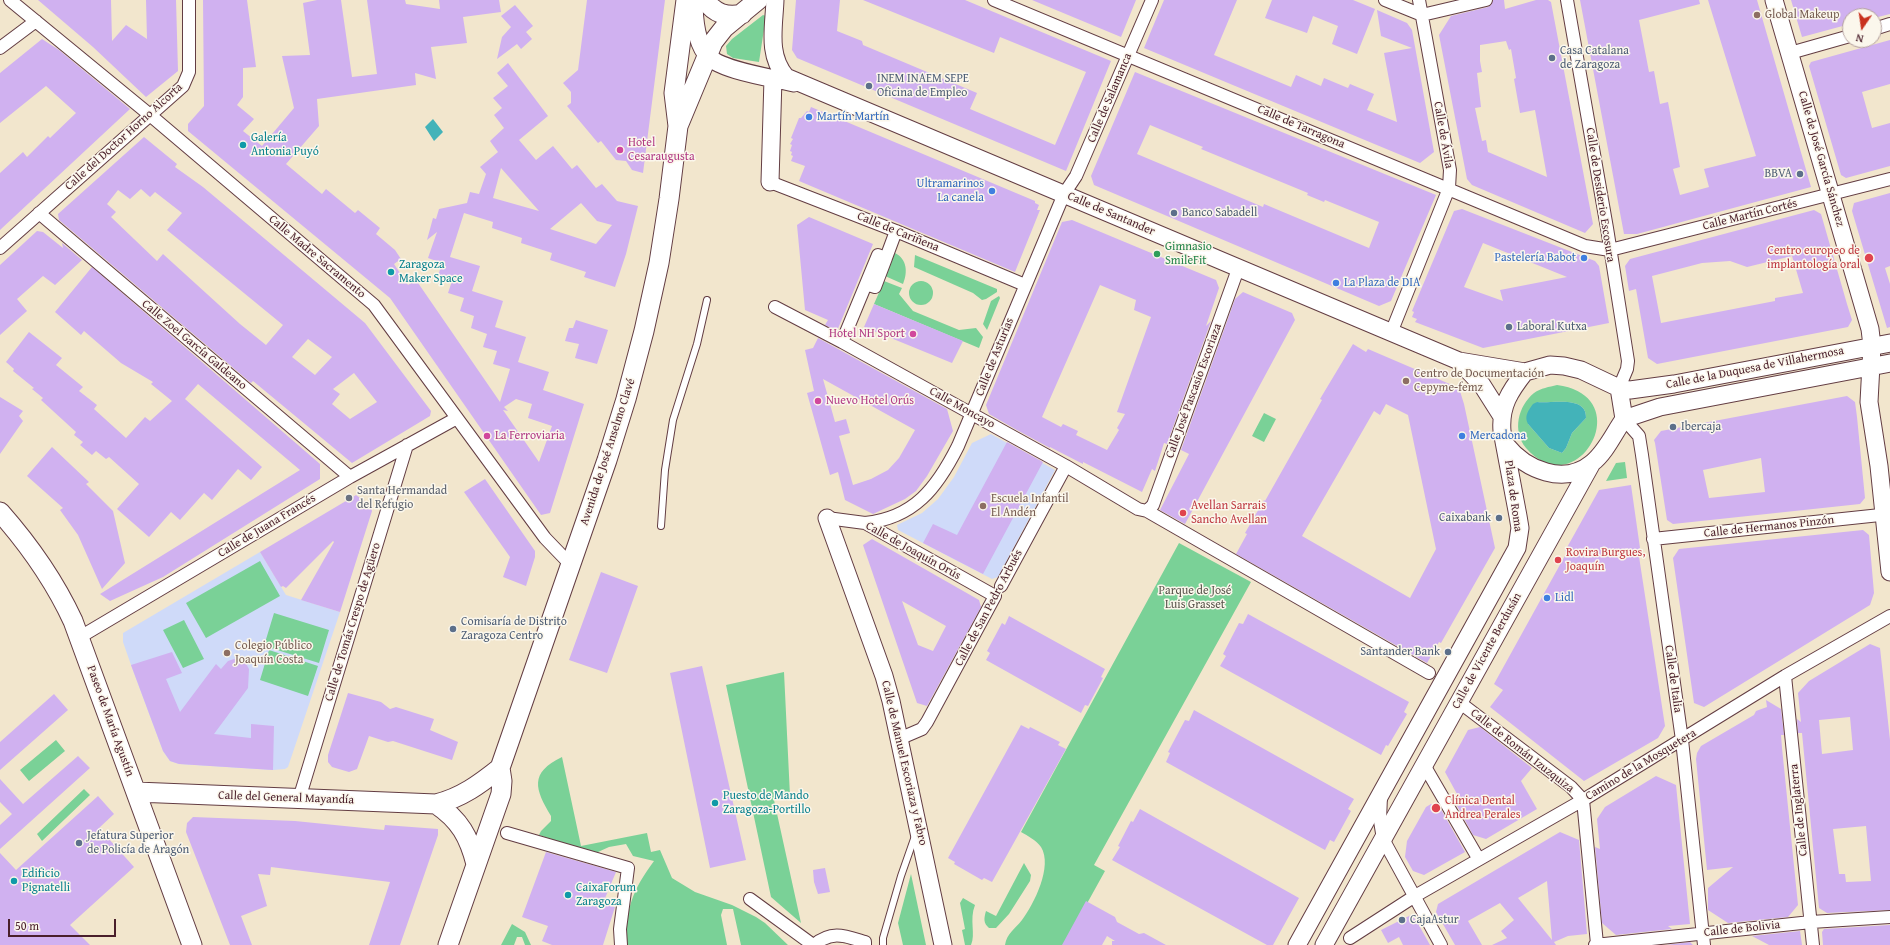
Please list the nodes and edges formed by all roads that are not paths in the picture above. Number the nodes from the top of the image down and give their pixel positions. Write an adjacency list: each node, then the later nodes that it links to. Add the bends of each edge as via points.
1 (10, 0): 17 (street, Calle Madre Sacramento)
2 (189, 0): 24 (street, Calle del Doctor Horno Alcorta, via 189,75 183,86)
3 (686, 0): 25 (main road, Avenida de José Anselmo Clavé, via 674,93)
4 (694, 0): 22 (main road, via 698,37)
5 (705, 0): 15 (main road, via 716,11 725,15)
6 (758, 0): 15 (main road, Avenida de José Anselmo Clavé)
7 (775, 0): 23 (main road, via 774,54)
8 (994, 0): 21 (street, Calle de Tarragona)
9 (1152, 0): 21 (street, Calle de Salamanca)
10 (1384, 0): 16 (street)
11 (1419, 0): 16 (street, Calle de Ávila)
12 (1486, 0): 16 (street)
13 (1567, 0): 34 (street, Calle de Desiderio Escosura)
14 (1774, 0): 20 (main road, Calle de José García Sánchez)
15 (742, 14): 22 (main road, Avenida de José Anselmo Clavé, via 720,32)
16 (1422, 15): 28 (street, Calle de Ávila, via 1450,170)
17 (36, 21): 19 (street); 24 (street, Calle Madre Sacramento)
18 (1842, 38): 20 (street)
19 (0, 48)
20 (1790, 53): 30 (main road, Calle de José García Sánchez)
21 (1128, 54): 28 (street, Calle de Tarragona); 29 (street, Calle de Salamanca, via 1076,176)
22 (706, 55): 23 (main road, Calle de Santander, via 723,66); 25 (main road, Avenida de José Anselmo Clavé)
23 (780, 77): 27 (main road); 29 (main road, Calle de Santander)
24 (150, 115): 31 (street, Calle del Doctor Horno Alcorta); 50 (street, Calle Madre Sacramento, via 374,305)
25 (678, 126): 65 (main road, Avenida de José Anselmo Clavé, via 665,229 644,331 617,428)
26 (1890, 179): 30 (street, Calle Martín Cortés)
27 (770, 182): 32 (street, Calle de Cariñena)
28 (1449, 188): 34 (street, Calle de Tarragona, via 1578,244); 39 (street, Calle de Ávila)
29 (1064, 194): 35 (main road, Calle de Santander); 36 (street, Calle de Asturias)
30 (1831, 195): 34 (street, Calle Martín Cortés); 42 (main road, Calle de José García Sánchez, via 1870,329)
31 (38, 213): 33 (street, Calle del Doctor Horno Alcorta); 56 (street, Calle Zoel García Galdeano)
32 (896, 231): 36 (street, Calle de Cariñena); 40 (street, via 886,258 878,255)
33 (0, 248)
34 (1610, 250): 47 (street, Calle de Desiderio Escosura, via 1628,362)
35 (1238, 269): 39 (main road, Calle de Santander); 57 (street, Calle José Pascasio Escoriaza, via 1153,505)
36 (1025, 284): 48 (street, Calle de Asturias)
37 (707, 300): 62 (lane, via 697,344 673,420 665,470)
38 (775, 307): 40 (street, Calle Moncayo)
39 (1391, 333): 43 (main road, Calle de Santander)
40 (842, 342): 48 (street, Calle Moncayo)
41 (1890, 343): 42 (main road, Calle de la Duquesa de Villahermosa)
42 (1872, 346): 45 (main road, Calle de José García Sánchez); 47 (main road, Calle de la Duquesa de Villahermosa, via 1666,386)
43 (1459, 361): 46 (main road); 49 (main road, Plaza de Roma, via 1482,385)
44 (1890, 362): 45 (main road, Calle de la Duquesa de Villahermosa)
45 (1871, 366): 51 (main road, Calle de la Duquesa de Villahermosa, via 1660,407); 59 (main road, Calle de José García Sánchez, via 1870,402)
46 (1525, 372): 47 (main road, via 1550,365 1564,366 1580,370); 49 (main road, Plaza de Roma, via 1505,402)
47 (1619, 388): 51 (main road)
48 (972, 414): 55 (street, Calle Moncayo); 61 (street, Calle de Asturias, via 943,475 929,493 904,511 882,521)
49 (1501, 415): 53 (main road, Plaza de Roma)
50 (457, 418): 52 (street, Calle de Juana Francés); 65 (street, Calle Madre Sacramento, via 545,538)
51 (1624, 419): 54 (main road, Plaza de Roma); 63 (street, Calle de Italia, via 1639,436)
52 (407, 445): 56 (street, Calle de Juana Francés); 79 (street, Calle de Tomás Crespo de Agüero)
53 (1506, 445): 54 (main road, Plaza de Roma, via 1519,459 1544,472 1569,474); 64 (main road, Plaza de Roma, via 1520,528)
54 (1592, 463): 72 (main road, Calle de Vicente Berdusán)
55 (1066, 466): 57 (street, Calle Moncayo, via 1138,509); 67 (street, Calle de San Pedro Arbués)
56 (350, 477): 69 (street, Calle de Juana Francés)
57 (1147, 511): 70 (street, Calle Moncayo)
58 (0, 512): 69 (main road, Paseo de María Agustín, via 26,541 51,577)
59 (1887, 515): 63 (street, Calle de Hermanos Pinzón); 66 (main road, Calle de José García Sánchez)
60 (827, 518): 61 (street, Calle de Joaquín Orús); 73 (main road, Calle de Manuel Escoriaza y Fabro, via 884,676)
61 (865, 523): 67 (street, Calle de Joaquín Orús)
62 (661, 526)
63 (1653, 539): 74 (street, Calle de Italia)
64 (1517, 548): 78 (main road, Calle de Vicente Berdusán)
65 (570, 564): 76 (main road, Avenida de José Anselmo Clavé)
66 (1890, 572)
67 (998, 591): 73 (street, Calle de San Pedro Arbués, via 927,722 922,729)
68 (1890, 616): 71 (street, Camino de la Mosquetera)
69 (80, 637): 77 (main road, Paseo de María Agustín)
70 (1429, 673)
71 (1785, 676): 74 (street, Camino de la Mosquetera); 90 (street, Calle de Inglaterra)
72 (1460, 702): 75 (main road, Calle de Vicente Berdusán); 80 (street, Calle de Román Izuzquiza, via 1571,787)
73 (901, 738): 82 (main road, Calle de Manuel Escoriaza y Fabro)
74 (1682, 740): 80 (street, Camino de la Mosquetera); 92 (street, Calle de Italia)
75 (1424, 765): 84 (main road, Calle de Vicente Berdusán); 85 (street)
76 (500, 768): 81 (main road, via 468,792 452,801); 86 (main road, Avenida de José Anselmo Clavé, via 501,794)
77 (136, 792): 79 (main road, Calle del General Mayandía); 94 (main road, Paseo de María Agustín)
78 (1382, 793): 84 (street, Calle de Vicente Berdusán, via 1380,821); 101 (main road, Calle de Vicente Berdusán)
79 (299, 799): 81 (main road, Calle del General Mayandía)
80 (1583, 800): 85 (street, Camino de la Mosquetera); 103 (street, Calle de Román Izuzquiza)
81 (436, 804): 86 (main road, via 453,816 463,828)
82 (919, 827): 99 (lane, via 901,876); 100 (main road, Calle de Manuel Escoriaza y Fabro)
83 (507, 833): 96 (street, via 628,868 620,929)
84 (1383, 839): 87 (street); 93 (main road, Calle de Vicente Berdusán)
85 (1478, 858): 87 (street, Camino de la Mosquetera)
86 (476, 864): 95 (main road, Avenida de José Anselmo Clavé)
87 (1414, 896): 91 (street, Camino de la Mosquetera); 102 (street)
88 (750, 899): 97 (street)
89 (1890, 917): 90 (street, Calle de Bolivia)
90 (1810, 922): 92 (street, Calle de Bolivia); 104 (street, Calle de Inglaterra)
91 (1350, 938)
92 (1703, 939): 103 (street, Calle de Bolivia)
93 (1330, 942)
94 (192, 945)
95 (448, 945)
96 (621, 945)
97 (814, 945): 98 (street, via 822,938 836,934 865,942)
98 (865, 945)
99 (883, 945)
100 (943, 945)
101 (1297, 945)
102 (1441, 945)
103 (1596, 945)
104 (1813, 945)

